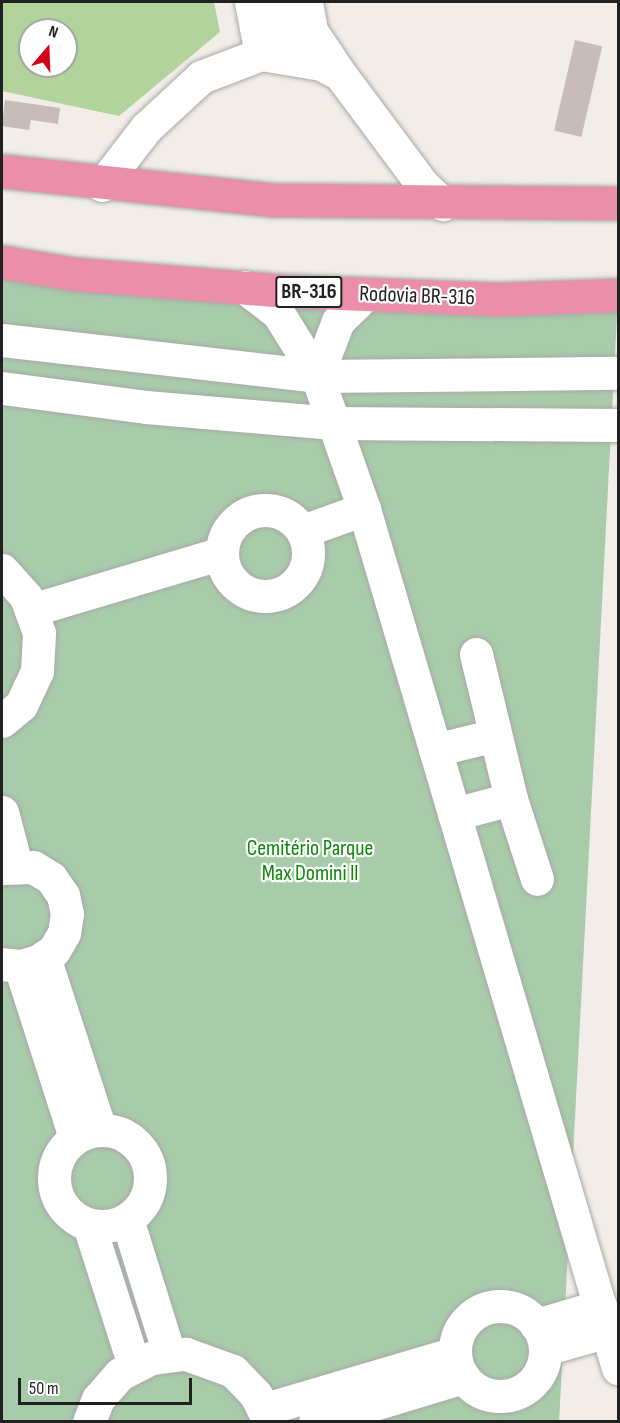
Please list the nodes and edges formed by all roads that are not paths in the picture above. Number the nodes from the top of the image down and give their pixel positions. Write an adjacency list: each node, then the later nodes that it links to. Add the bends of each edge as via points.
1 (251, 2): 4 (street)
2 (279, 2): 4 (street)
3 (306, 2): 5 (street, via 311,31)
4 (275, 56): 5 (street, via 321,63); 7 (street, via 201,77 146,128)
5 (340, 74): 9 (street, via 422,184)
6 (2, 171): 7 (highway)
7 (102, 184): 9 (highway, via 272,200)
8 (618, 203): 9 (highway)
9 (443, 204)
10 (2, 262): 11 (highway, Rodovia BR-316 / BR-316, via 75,274)
11 (244, 287): 12 (highway, Rodovia BR-316 / BR-316); 17 (street, via 278,313)
12 (366, 294): 13 (highway, Rodovia BR-316 / BR-316, via 500,299); 17 (street, via 339,321)
13 (618, 295)
14 (2, 340): 15 (street)
15 (202, 363): 17 (street); 19 (street)
16 (618, 373): 17 (street)
17 (317, 376): 20 (street)
18 (2, 388): 19 (street)
19 (196, 411): 20 (street)
20 (333, 423): 21 (street); 22 (street)
21 (618, 425)
22 (367, 520): 23 (street); 30 (street)
23 (306, 540): 24 (street, via 282,514 255,511 229,529); 24 (street, via 303,573 287,591 254,595 238,587)
24 (225, 564): 26 (street)
25 (2, 570): 26 (street, via 26,597)
26 (34, 619): 28 (street, via 37,671 21,705)
27 (476, 654): 29 (street)
28 (2, 722)
29 (495, 735): 30 (street); 31 (street)
30 (435, 750): 33 (street)
31 (511, 799): 33 (street); 35 (street)
32 (2, 812): 34 (street)
33 (454, 814): 40 (street)
34 (9, 867): 36 (street, via 33,867 51,878 63,895 68,914 64,933 54,950)
35 (537, 879)
36 (22, 962): 37 (street)
37 (88, 1133): 38 (street, via 117,1131 133,1140 150,1171 149,1189 142,1206); 39 (street, via 64,1145 55,1163 52,1182 58,1202 72,1217)
38 (127, 1220): 39 (street, via 109,1226); 42 (street)
39 (89, 1225): 43 (street)
40 (604, 1318): 41 (street); 45 (street)
41 (541, 1337): 44 (street, via 539,1374 515,1393 483,1393); 44 (street, via 516,1309 491,1307 468,1319 456,1341)
42 (170, 1354): 43 (street); 46 (street, via 203,1356 233,1371)
43 (134, 1365): 47 (street, via 108,1385)
44 (459, 1365): 46 (street); 48 (street)
45 (618, 1368)
46 (267, 1415)
47 (89, 1422)
48 (315, 1422)

